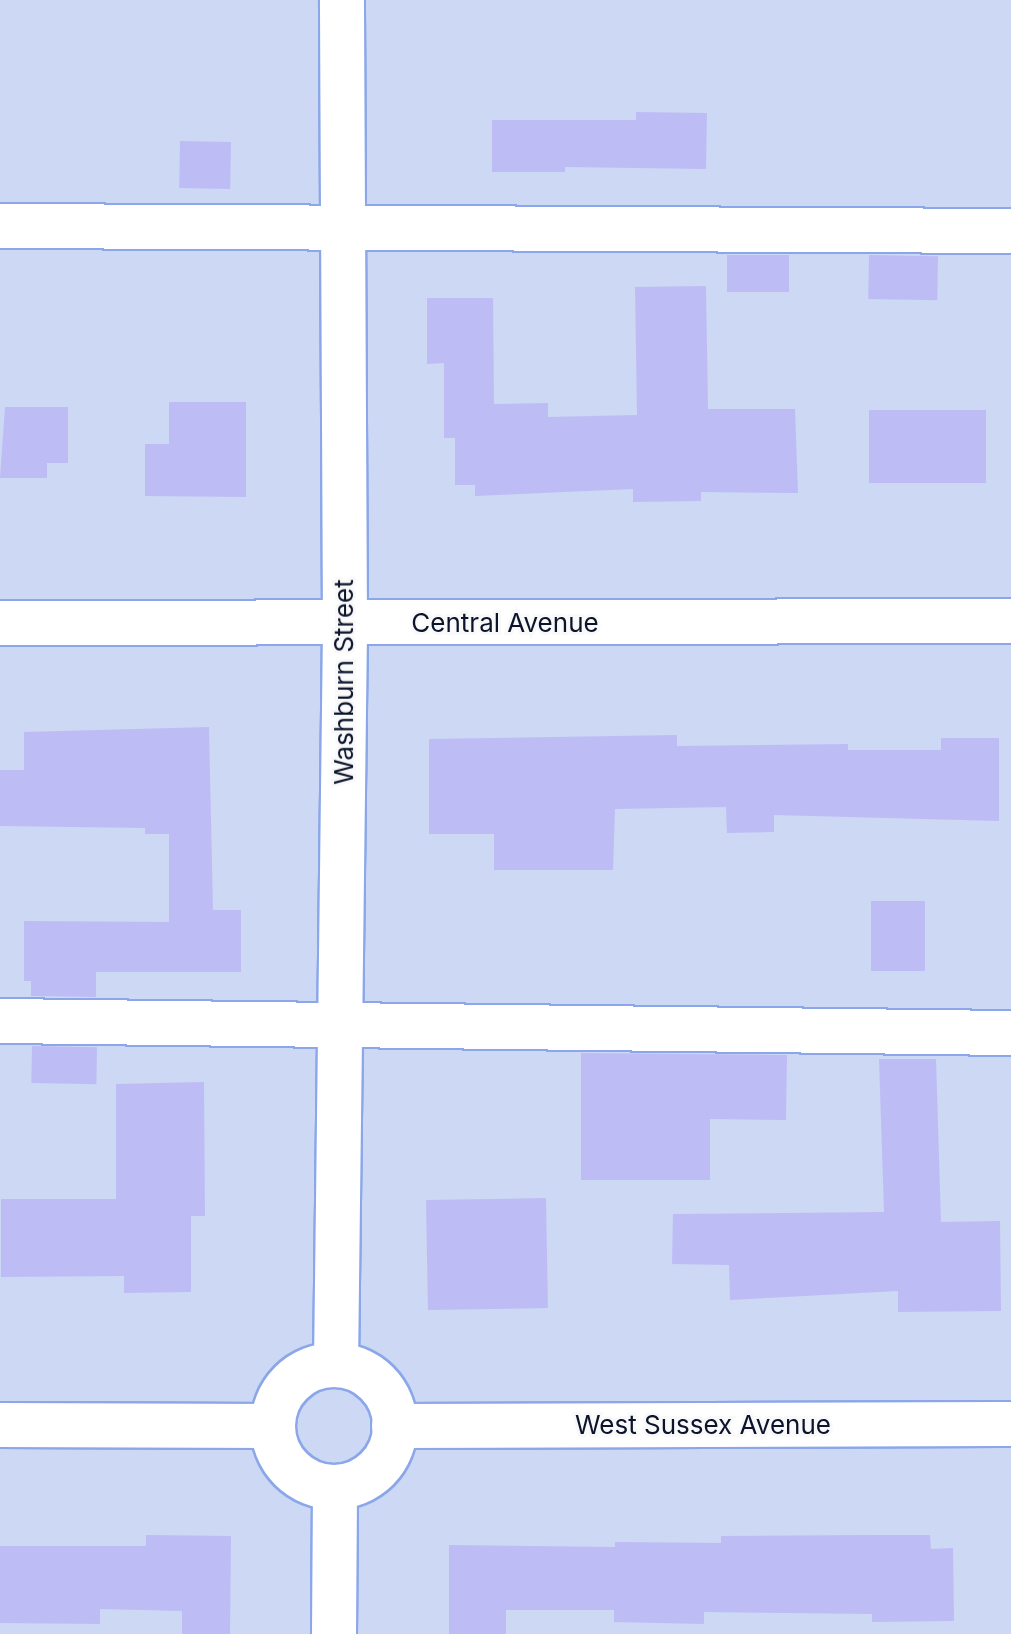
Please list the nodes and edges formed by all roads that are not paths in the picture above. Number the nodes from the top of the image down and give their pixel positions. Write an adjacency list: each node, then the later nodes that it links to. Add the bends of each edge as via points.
1 (342, 0): 3 (street, Washburn Street)
2 (0, 226): 3 (street)
3 (342, 229): 4 (street); 7 (street, Washburn Street)
4 (1011, 231)
5 (1011, 621): 7 (street, Central Avenue)
6 (0, 623): 7 (street, Central Avenue)
7 (345, 624): 9 (street, Washburn Street)
8 (0, 1021): 9 (street)
9 (341, 1024): 10 (street); 11 (street, Washburn Street)
10 (1011, 1033)
11 (336, 1365): 14 (street, via 311,1368 293,1379 280,1395); 15 (street, via 372,1377 386,1393)
12 (1011, 1424): 15 (street, West Sussex Avenue)
13 (0, 1425): 14 (street)
14 (273, 1426): 16 (street, via 281,1457 295,1473 313,1484)
15 (394, 1426): 16 (street, via 388,1456 374,1472)
16 (335, 1487): 17 (street)
17 (334, 1634)

